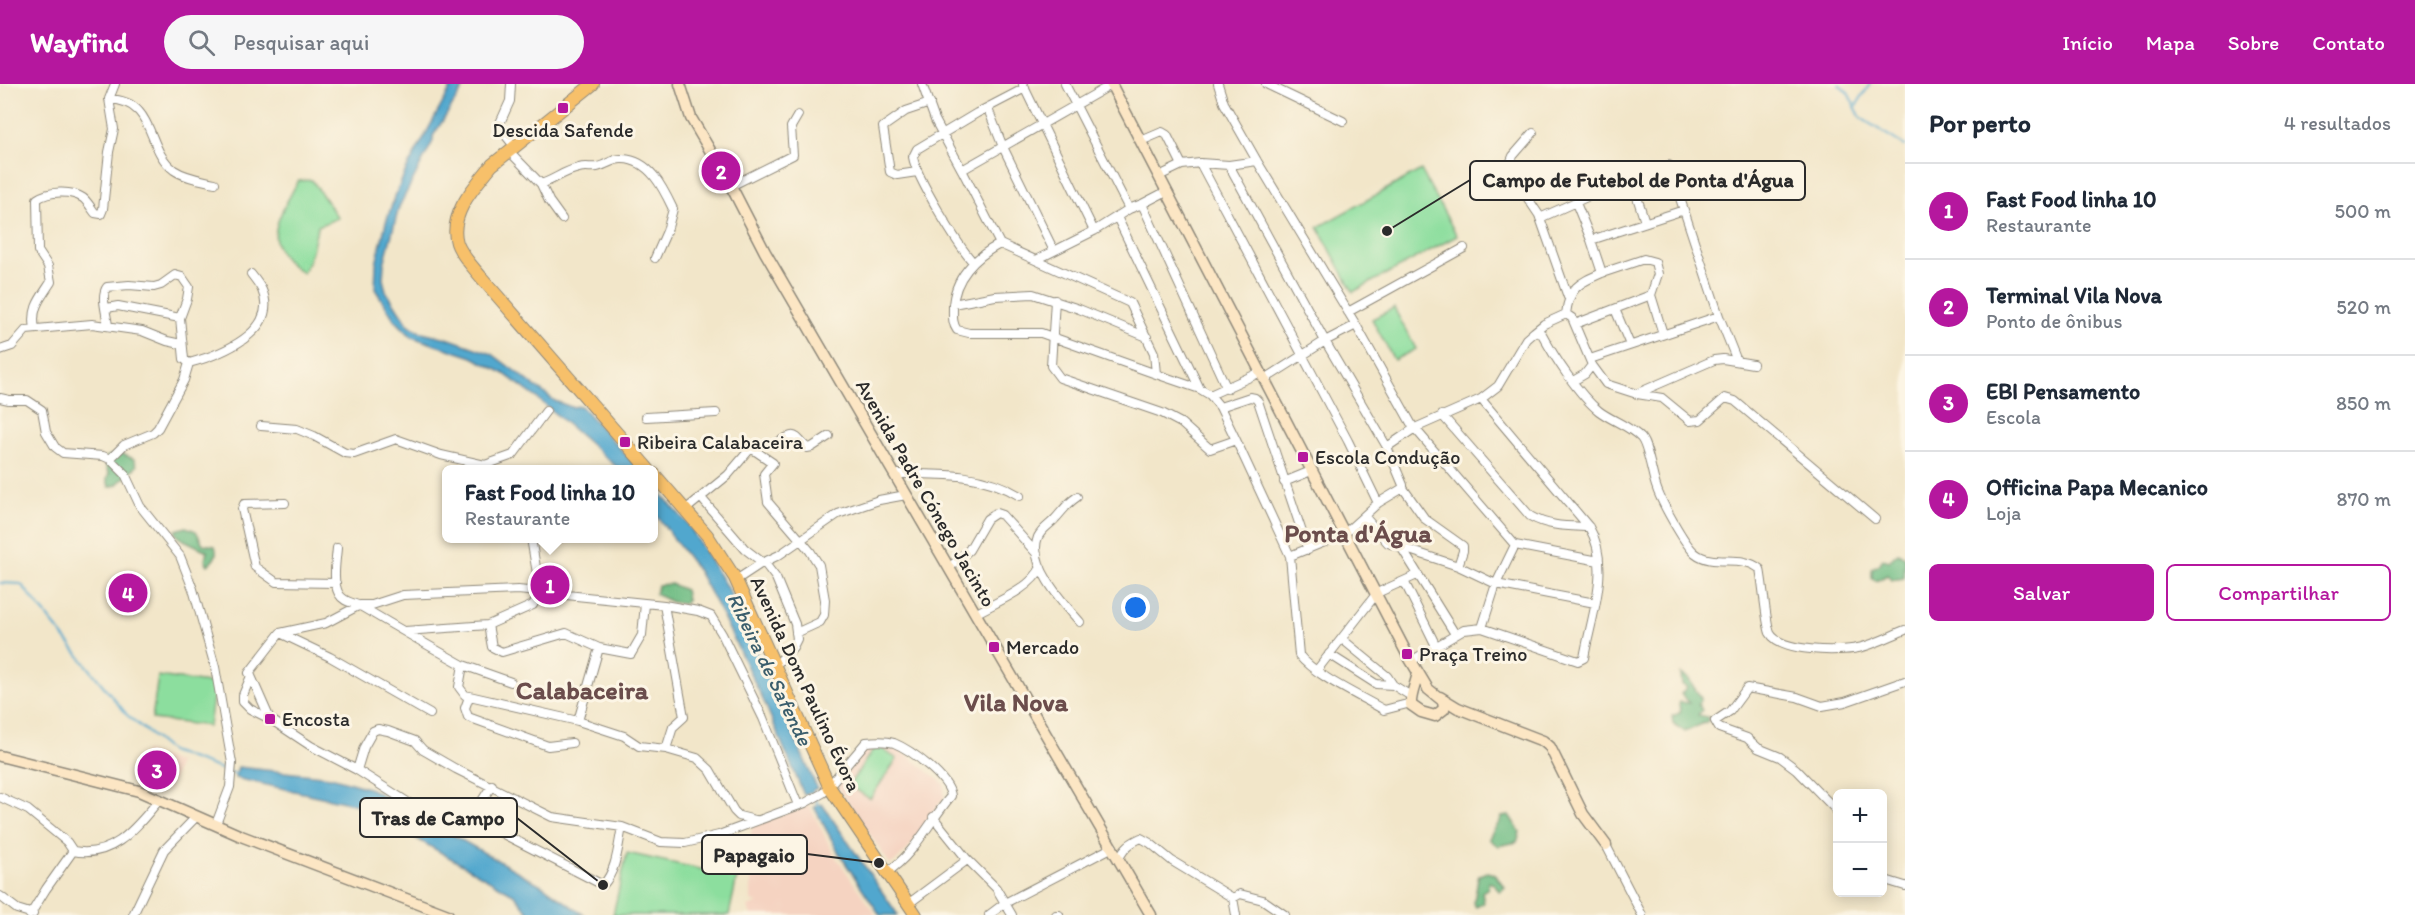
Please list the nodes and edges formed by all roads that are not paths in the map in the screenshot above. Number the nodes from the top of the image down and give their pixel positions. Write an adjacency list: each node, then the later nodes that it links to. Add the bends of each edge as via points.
1 (116, 84): 11 (street)
2 (511, 84): 22 (street, via 510,101 500,123)
3 (593, 84): 22 (main road)
4 (680, 84): 33 (street, Avenida Padre Cónego Jacinto, via 691,118)
5 (922, 84): 12 (street)
6 (1065, 84): 13 (street)
7 (1111, 84): 13 (street); 20 (street)
8 (1218, 84): 23 (street, via 1224,103)
9 (1266, 84): 16 (street)
10 (1024, 86): 14 (street); 17 (street)
11 (109, 99): 31 (street, via 123,99 140,111 173,169); 66 (street, via 114,129 101,214 72,193 37,199 38,251 48,266 51,282 35,305)
12 (930, 103): 18 (street); 28 (street, via 906,111 883,127 891,172 897,176)
13 (1074, 104): 17 (street); 37 (street)
14 (988, 109): 18 (street); 21 (street)
15 (798, 115): 33 (street, via 791,127 793,155)
16 (1343, 121)
17 (1041, 124): 21 (street); 43 (street)
18 (943, 133): 27 (street); 28 (street, via 917,149 913,157)
19 (1533, 133): 40 (street, via 1508,169)
20 (1141, 141): 25 (street, via 1162,132); 29 (street)
21 (1003, 147): 27 (street); 47 (street)
22 (512, 149): 32 (street); 103 (main road, via 492,165 459,212 457,244)
23 (1257, 161): 26 (street); 59 (street)
24 (1200, 163): 25 (street); 26 (street); 75 (street)
25 (1182, 165): 29 (street)
26 (1229, 165): 71 (street)
27 (962, 170): 45 (street)
28 (917, 172): 50 (street)
29 (1160, 176): 34 (street)
30 (1631, 178): 35 (street); 38 (street, via 1669,165); 42 (street)
31 (215, 183)
32 (541, 184): 41 (street); 48 (street, via 578,168 600,167 610,160 638,163 661,185 673,209)
33 (730, 186): 105 (street, Avenida Padre Cónego Jacinto)
34 (1167, 191): 36 (street); 81 (street)
35 (1576, 202): 40 (street); 44 (street)
36 (1142, 204): 37 (street); 84 (street)
37 (1129, 209): 39 (street)
38 (1684, 210): 42 (street); 61 (street)
39 (1117, 218): 43 (street); 83 (street)
40 (1540, 218): 54 (street)
41 (562, 219)
42 (1646, 222): 44 (street)
43 (1094, 231): 47 (street)
44 (1591, 240): 51 (street)
45 (1000, 244): 49 (street); 50 (street)
46 (1464, 248): 59 (street)
47 (1054, 251): 49 (street)
48 (655, 258)
49 (1036, 260): 70 (street, via 1130,303)
50 (973, 262): 56 (street, via 954,294)
51 (1602, 273): 53 (street, via 1644,259 1655,262 1658,274); 54 (street, via 1579,284)
52 (251, 274): 78 (street, via 262,291 264,315 258,326 229,348)
53 (1651, 295): 58 (street); 68 (street)
54 (1568, 297): 60 (street)
55 (1055, 300): 56 (street, via 1033,294); 69 (street); 70 (street)
56 (953, 304): 69 (street, via 953,323 962,333 1041,333)
57 (107, 308): 62 (street, via 118,306); 62 (street, via 103,298 107,286 161,285 175,275 182,277 189,287); 65 (street)
58 (1615, 309): 63 (street); 73 (street)
59 (1348, 312): 64 (street)
60 (1566, 314): 63 (street); 67 (street)
61 (1719, 316): 68 (street); 76 (street)
62 (180, 318): 72 (street)
63 (1575, 324): 77 (street)
64 (1356, 325): 71 (street); 95 (street)
65 (108, 326): 66 (street); 72 (street, via 142,331)
66 (34, 330): 74 (street, via 26,330 12,346)
67 (1534, 332): 82 (street, via 1542,334); 88 (street, via 1498,386)
68 (1664, 334): 73 (street)
69 (1052, 337): 80 (street); 97 (street, via 1051,366 1060,378 1162,413 1181,423 1210,449)
70 (1147, 337): 80 (street, via 1154,353)
71 (1325, 341): 75 (street); 99 (street)
72 (181, 344): 78 (street, via 184,359)
73 (1630, 345): 77 (street)
74 (0, 350)
75 (1301, 356): 81 (street); 114 (street)
76 (1737, 361): 79 (street); 85 (street, via 1714,360)
77 (1591, 362): 82 (street, via 1586,374); 85 (street, via 1605,384)
78 (189, 363): 100 (street, via 158,428 124,445)
79 (1753, 364)
80 (1156, 374): 83 (street)
81 (1263, 375): 84 (street); 104 (street)
82 (1573, 381): 148 (street, via 1600,411 1643,440 1657,489 1695,553 1713,560 1753,563 1760,569 1770,632 1779,641 1834,651 1859,648)
83 (1200, 389): 86 (street)
84 (1227, 389): 86 (street)
85 (1637, 394): 117 (street, via 1662,398 1690,421 1700,420 1725,398 1736,401)
86 (1210, 395): 89 (street)
87 (0, 398): 100 (street, via 27,400 42,410 46,432 63,453)
88 (1481, 399): 92 (street); 118 (street)
89 (1220, 407): 97 (street); 107 (street, via 1255,398)
90 (546, 411): 102 (street, via 513,455)
91 (716, 413): 93 (street)
92 (1442, 415): 95 (street); 118 (street, via 1530,516 1552,525)
93 (646, 417)
94 (261, 426): 101 (street, via 297,429 345,453 354,454 396,439)
95 (1415, 428): 99 (street); 122 (street)
96 (829, 436): 98 (street, via 807,448 792,434)
97 (1236, 440): 127 (street)
98 (778, 442)
99 (1387, 447): 108 (street)
100 (110, 459): 189 (street, via 125,474 140,506 180,556 193,589 215,667 232,763 230,787)
101 (485, 465)
102 (496, 465)
103 (645, 465)
104 (1311, 471): 107 (street); 119 (street)
105 (895, 474): 109 (street, Avenida Padre Cónego Jacinto); 110 (street, via 974,478)
106 (658, 478): 115 (main road, Avenida Dom Paulino Évora)
107 (1284, 482): 125 (street)
108 (1402, 488): 114 (street); 130 (street, via 1425,519 1463,546)
109 (906, 495): 120 (street, via 837,514); 132 (street, Avenida Padre Cónego Jacinto)
110 (1020, 496)
111 (1077, 497): 126 (street, via 1042,531)
112 (702, 499): 115 (street); 120 (street, via 751,448 773,463 764,474 768,502); 129 (street)
113 (285, 503): 136 (street, via 244,504 255,567 276,582)
114 (1378, 503): 116 (street)
115 (686, 510): 134 (main road, Avenida Dom Paulino Évora)
116 (1364, 516): 119 (street); 123 (street, via 1388,543)
117 (1875, 519)
118 (1589, 527): 128 (street, via 1596,538)
119 (1344, 534): 125 (street); 139 (street)
120 (801, 540): 129 (street); 151 (street, via 819,565 825,607 820,622)
121 (532, 543): 138 (street)
122 (1515, 544): 128 (street); 137 (street)
123 (1401, 547): 130 (street); 133 (street)
124 (337, 548): 136 (street)
125 (1308, 550): 127 (street)
126 (1037, 554): 131 (street); 132 (street, via 996,513 987,519 969,550)
127 (1290, 556): 160 (street, via 1296,645 1304,662)
128 (1599, 561): 140 (street)
129 (762, 562): 134 (street); 151 (street, via 776,578)
130 (1458, 566): 137 (street)
131 (1041, 567): 144 (street, via 1023,585); 145 (street, via 1052,588)
132 (949, 568): 144 (street, Avenida Padre Cónego Jacinto)
133 (1417, 575): 135 (street); 152 (street)
134 (736, 580): 159 (main road, Avenida Dom Paulino Évora)
135 (1404, 581): 139 (street); 154 (street)
136 (336, 583): 142 (street, via 344,601)
137 (1496, 584): 140 (street); 147 (street)
138 (540, 591): 141 (street); 142 (street, via 403,595); 146 (street, via 533,605)
139 (1377, 593): 153 (street); 157 (street)
140 (1595, 603): 147 (street, via 1582,661)
141 (645, 604): 143 (street); 155 (street, via 642,635 631,654)
142 (360, 605): 149 (street); 150 (street, via 326,623)
143 (664, 605): 176 (street, via 684,717 673,727); 183 (street, via 711,616)
144 (975, 614): 192 (street, Avenida Padre Cónego Jacinto)
145 (1080, 622)
146 (488, 625): 149 (street); 155 (street, via 492,647 502,652 566,633)
147 (1482, 628): 152 (street)
148 (1905, 630)
149 (405, 631): 158 (street)
150 (280, 633): 162 (street, via 252,667); 172 (street)
151 (796, 633): 159 (street, via 793,647)
152 (1455, 634): 154 (street)
153 (1342, 639): 156 (street); 165 (street)
154 (1436, 646): 157 (street)
155 (599, 648): 174 (street)
156 (1329, 654): 160 (street); 165 (street, via 1376,684)
157 (1410, 661): 161 (street)
158 (463, 665): 164 (street); 168 (street, via 459,687)
159 (775, 666): 180 (main road, Avenida Dom Paulino Évora)
160 (1317, 670): 167 (street, via 1384,710)
161 (1418, 673): 166 (street); 167 (street)
162 (251, 676): 173 (street); 173 (street, via 243,691 244,705)
163 (1905, 681): 184 (street, via 1822,706 1747,688 1730,711 1715,721 1719,728 1780,757)
164 (511, 682)
165 (1393, 685): 167 (street)
166 (1428, 689): 167 (street, via 1422,687); 169 (street)
167 (1412, 695): 171 (street, via 1415,708 1428,716)
168 (469, 697): 174 (street); 175 (street, via 465,708 468,717 548,746)
169 (1440, 697): 170 (street); 171 (street, via 1444,709)
170 (1458, 708): 171 (street); 191 (street, via 1550,747 1583,814)
171 (1441, 713)
172 (430, 714)
173 (270, 719): 178 (street)
174 (578, 721): 176 (street, via 624,736 639,746)
175 (572, 743)
176 (666, 749): 188 (street, via 697,758 706,765 734,811)
177 (0, 756): 182 (street)
178 (357, 770): 179 (street, via 364,747 378,729 416,741 423,750); 187 (street, via 455,832 462,831)
179 (492, 785): 187 (street); 190 (street, via 552,817)
180 (826, 790): 183 (street); 186 (street, via 866,742 893,743 909,751 950,789 951,796); 196 (main road, Avenida Dom Paulino Évora)
181 (0, 798): 193 (street, via 28,810)
182 (160, 799): 185 (street); 193 (street, via 130,834 113,846 89,854)
183 (801, 804): 188 (street)
184 (1833, 807)
185 (196, 817): 189 (street); 204 (street, via 164,850)
186 (933, 817): 195 (street); 196 (street, via 920,841)
187 (472, 818): 190 (street, via 603,885 615,862)
188 (754, 820): 190 (street, via 719,835 685,843 661,842)
189 (216, 824): 205 (street)
190 (622, 827)
191 (1606, 845): 212 (street)
192 (1113, 847): 194 (street, Avenida Padre Cónego Jacinto); 201 (street)
193 (74, 851): 203 (street)
194 (1119, 858): 200 (street, via 1126,846 1141,838); 209 (street, Avenida Padre Cónego Jacinto)
195 (967, 860): 201 (street, via 996,888); 202 (street)
196 (886, 873): 202 (main road, Avenida Dom Paulino Évora)
197 (1887, 881): 198 (street)
198 (1905, 886)
199 (0, 896): 203 (street)
200 (1233, 898): 210 (street); 211 (street, via 1240,894 1263,900)
201 (1005, 903): 207 (street); 208 (street)
202 (908, 904): 206 (main road, Avenida Dom Paulino Évora)
203 (31, 914)
204 (133, 915)
205 (448, 915)
206 (916, 915)
207 (989, 915)
208 (1012, 915)
209 (1151, 915)
210 (1236, 915)
211 (1285, 915)
212 (1641, 915)

